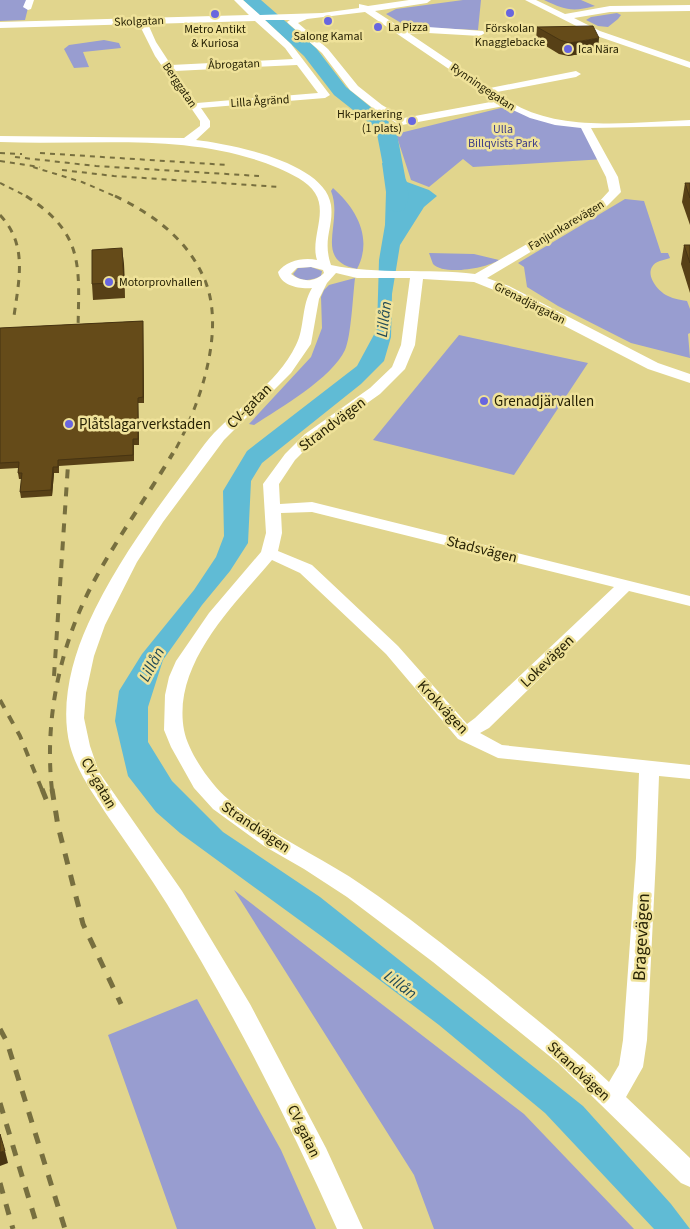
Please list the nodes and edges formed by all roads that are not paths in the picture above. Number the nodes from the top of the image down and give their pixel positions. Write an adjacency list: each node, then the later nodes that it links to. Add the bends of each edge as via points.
1 (238, 0): 12 (street)
2 (354, 0): 8 (street, Rynningegatan)
3 (427, 0): 8 (street, Skolgatan)
4 (529, 0): 11 (street)
5 (594, 0): 9 (street)
6 (686, 0): 7 (street)
7 (690, 7): 9 (street)
8 (367, 10): 10 (street, Skolgatan); 15 (street, Rynningegatan)
9 (610, 10): 11 (street)
10 (304, 17): 12 (street, Skolgatan); 22 (street, via 292,22 325,51 354,88 402,122)
11 (564, 17): 18 (street, via 597,33)
12 (262, 19): 13 (street, Skolgatan); 17 (street)
13 (143, 21): 14 (street, Skolgatan); 19 (street, Berggatan, via 151,42)
14 (0, 25)
15 (402, 32): 16 (street); 21 (street, Rynningegatan)
16 (480, 33)
17 (300, 62): 19 (street, Åbrogatan); 23 (street, Lilla Ågränd, via 325,95)
18 (690, 65)
19 (169, 68): 23 (street, Berggatan)
20 (576, 74): 21 (street)
21 (488, 90): 22 (street, Rynningegatan)
22 (505, 104): 25 (street, Rynningegatan, via 542,120)
23 (194, 106): 27 (street, Berggatan, via 205,121 205,127)
24 (690, 123): 25 (street, Rynningegatan)
25 (586, 125): 32 (street, Fanjunkarevägen, via 612,177 615,192 602,205)
26 (0, 139): 27 (street)
27 (185, 143): 28 (street, via 254,155 303,176 321,191 325,200)
28 (320, 246): 29 (street); 30 (street)
29 (298, 264): 30 (street, via 312,263); 33 (street, via 286,270 284,274)
30 (325, 274): 31 (street, Grenadjärgatan); 33 (street, via 307,284); 34 (street, CV-gatan, via 312,299)
31 (409, 274): 32 (street, Grenadjärgatan); 36 (street, Strandvägen, via 408,345 398,369 375,391 310,437 290,457 272,484)
32 (477, 278): 35 (street, Grenadjärgatan, via 653,366)
33 (288, 279): 34 (street)
34 (309, 320): 45 (street, CV-gatan, via 304,344 284,373 219,437 156,520 129,562 96,625 85,656 75,718 90,774 174,897 242,1011 296,1114)
35 (690, 379)
36 (274, 510): 37 (street, Strandvägen, via 274,533); 38 (street, Stadsvägen, via 312,508)
37 (269, 553): 40 (street, Krokvägen, via 306,569 392,650); 43 (street, Strandvägen, via 215,617 178,677 174,695 174,730 201,783 236,817 355,891 441,956 566,1056)
38 (626, 585): 39 (street, Stadsvägen); 40 (street, Lokevägen, via 482,723)
39 (690, 601)
40 (465, 734): 41 (street, Krokvägen, via 498,751)
41 (649, 767): 42 (street, Krokvägen); 43 (street, Bragevägen, via 635,1040 631,1066)
42 (690, 772)
43 (610, 1100): 44 (street, Strandvägen)
44 (690, 1176)
45 (350, 1229)

